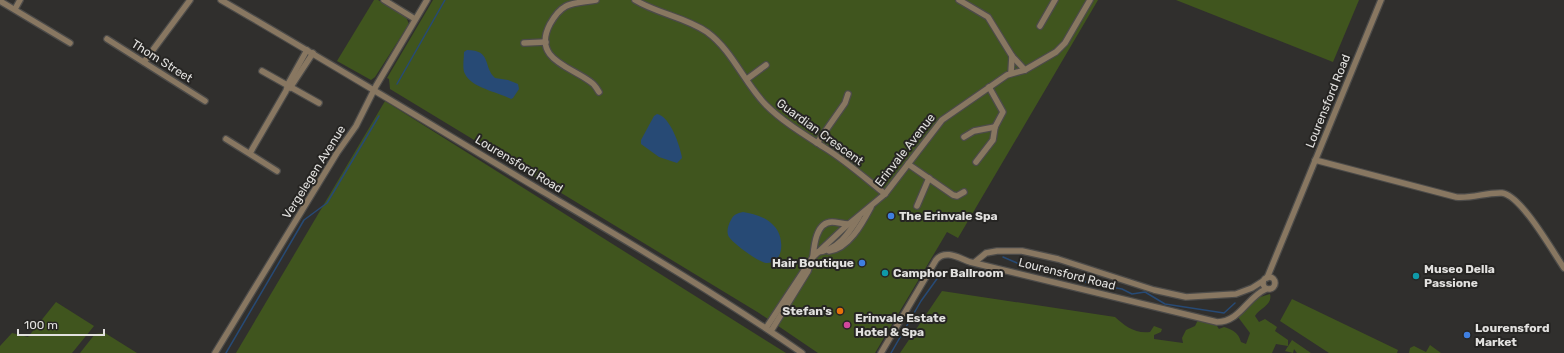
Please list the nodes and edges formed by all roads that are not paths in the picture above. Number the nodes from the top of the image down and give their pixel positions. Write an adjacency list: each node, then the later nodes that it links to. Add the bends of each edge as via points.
1 (20, 0): 13 (street)
2 (190, 0): 23 (street)
3 (221, 0): 20 (street, Lourensford Road)
4 (384, 0): 14 (street)
5 (426, 0): 14 (street, Vergelegen Avenue)
6 (596, 0): 17 (street, via 562,7 548,29)
7 (635, 0): 28 (street, Guardian Crescent, via 706,32 721,45)
8 (959, 0): 22 (street, via 988,17)
9 (1055, 0): 15 (street)
10 (1090, 0): 25 (street, Erinvale Avenue, via 1060,49)
11 (1381, 0): 41 (street, Lourensford Road)
12 (0, 1): 13 (street)
13 (15, 9): 18 (street)
14 (415, 19): 31 (street, Vergelegen Avenue)
15 (1040, 26)
16 (107, 40): 23 (street, Thom Street)
17 (546, 42): 19 (street); 32 (street, via 548,49 561,66 592,83)
18 (70, 43)
19 (524, 44)
20 (307, 50): 21 (street, Lourensford Road); 29 (street)
21 (313, 53): 29 (street); 31 (street, Lourensford Road)
22 (1012, 56): 25 (street); 27 (street)
23 (144, 62): 34 (street, Thom Street)
24 (766, 65): 28 (street)
25 (1025, 70): 27 (street, Erinvale Avenue)
26 (262, 71): 29 (street)
27 (1011, 73): 30 (street, Erinvale Avenue)
28 (747, 79): 39 (street, Guardian Crescent, via 766,105)
29 (290, 85): 35 (street); 40 (street)
30 (989, 87): 36 (street, via 1002,110); 43 (street, Erinvale Avenue, via 942,120)
31 (374, 90): 58 (street, Lourensford Road, via 676,271); 59 (street, Vergelegen Avenue, via 356,126)
32 (599, 92)
33 (848, 94): 39 (street, via 845,103)
34 (205, 101)
35 (319, 103)
36 (995, 127): 37 (street, via 974,131); 42 (street, via 992,140)
37 (964, 137)
38 (226, 139): 40 (street)
39 (817, 143): 47 (street, Guardian Crescent)
40 (250, 153): 44 (street)
41 (1315, 160): 55 (street, via 1456,197 1507,194 1521,205); 56 (street, Lourensford Road)
42 (976, 162)
43 (908, 164): 45 (street); 47 (street, Erinvale Avenue)
44 (277, 170)
45 (929, 178): 46 (street, via 955,196); 49 (street)
46 (964, 192)
47 (885, 194): 48 (street, Erinvale Avenue)
48 (873, 203): 50 (street, Erinvale Avenue); 52 (street, via 854,235 838,248)
49 (916, 206)
50 (861, 214): 51 (street, Erinvale Avenue); 52 (street, via 842,240)
51 (848, 224): 53 (street, Erinvale Avenue); 53 (street, via 830,222 826,225 816,237)
52 (829, 251): 53 (street)
53 (814, 257): 58 (street, Erinvale Avenue, via 787,293)
54 (975, 262): 56 (street, via 986,254 997,251 1022,251 1058,259 1154,290 1186,297 1236,294); 57 (street, Lourensford Road, via 1217,322 1233,318 1256,293); 61 (street, Lourensford Road, via 945,254 939,256)
55 (1564, 268)
56 (1265, 280): 57 (street); 57 (street, via 1273,280 1274,285 1272,289)
57 (1266, 289)
58 (768, 330): 60 (street, Lourensford Road)
59 (215, 353)
60 (802, 353)
61 (881, 353)

